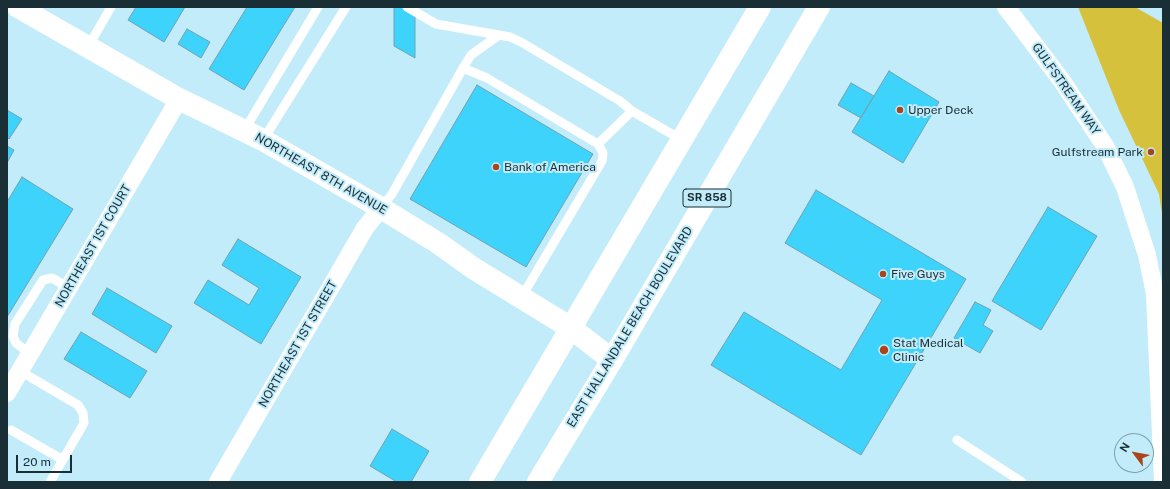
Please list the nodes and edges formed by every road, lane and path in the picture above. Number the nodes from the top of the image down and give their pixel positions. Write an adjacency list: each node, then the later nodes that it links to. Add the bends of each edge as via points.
1 (18, 7): 10 (main road, NORTHEAST 8TH AVENUE)
2 (112, 7): 10 (lane)
3 (318, 7): 14 (lane)
4 (346, 7): 15 (lane)
5 (406, 7): 9 (lane, via 436,24)
6 (760, 7): 16 (main road)
7 (819, 7): 23 (main road, EAST HALLANDALE BEACH BOULEVARD / SR 858)
8 (1006, 7): 34 (street, GULFSTREAM WAY, via 1062,81 1097,133 1125,187 1147,255 1155,294)
9 (499, 35): 11 (lane, via 472,55); 13 (lane, via 521,42 620,101)
10 (88, 47): 12 (main road, NORTHEAST 8TH AVENUE)
11 (463, 68): 17 (lane, via 487,78); 18 (lane, via 395,188)
12 (179, 99): 14 (main road, NORTHEAST 8TH AVENUE); 19 (street, NORTHEAST 1ST COURT)
13 (632, 111): 16 (lane); 17 (lane)
14 (244, 131): 15 (main road, NORTHEAST 8TH AVENUE)
15 (263, 140): 18 (main road, NORTHEAST 8TH AVENUE)
16 (682, 140): 21 (main road)
17 (598, 144): 20 (lane, via 603,153 602,161)
18 (380, 208): 20 (main road, NORTHEAST 8TH AVENUE); 30 (street, NORTHEAST 1ST STREET, via 365,228)
19 (69, 288): 22 (street, NORTHEAST 1ST COURT); 22 (lane, via 52,278 43,280 14,324 13,336 16,343)
20 (521, 298): 21 (main road, NORTHEAST 8TH AVENUE)
21 (571, 328): 23 (main road, NORTHEAST 8TH AVENUE); 31 (main road)
22 (30, 354): 24 (street, NORTHEAST 1ST COURT)
23 (612, 360): 32 (main road, EAST HALLANDALE BEACH BOULEVARD / SR 858)
24 (20, 371): 25 (street, NORTHEAST 1ST COURT); 28 (lane, via 78,405 83,413 84,423)
25 (7, 393)
26 (11, 430): 28 (lane)
27 (957, 440): 33 (lane)
28 (63, 460): 29 (lane)
29 (50, 482)
30 (218, 482)
31 (480, 482)
32 (538, 482)
33 (1022, 482)
34 (1163, 482)

